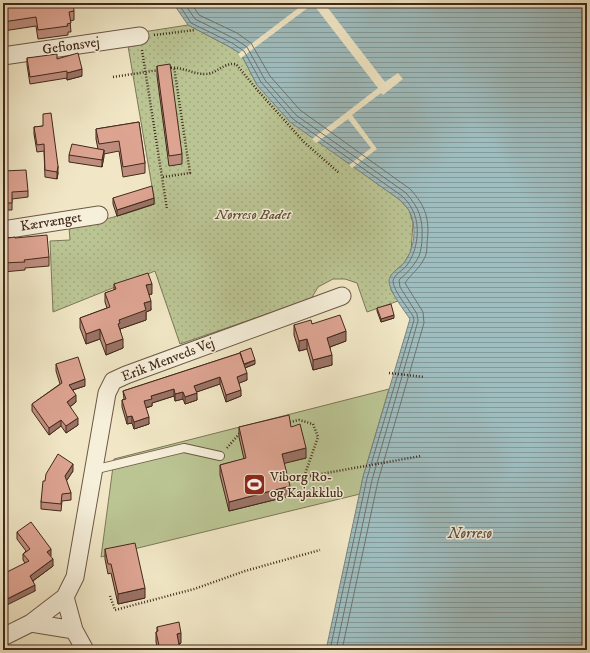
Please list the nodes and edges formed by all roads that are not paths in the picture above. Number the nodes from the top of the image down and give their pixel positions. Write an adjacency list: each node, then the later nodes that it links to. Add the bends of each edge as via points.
1 (140, 36): 2 (street, Gefionsvej)
2 (3, 56)
3 (99, 215): 4 (street, Kærvænget)
4 (3, 230)
5 (342, 296): 7 (street, Erik Menveds Vej, via 126,374 113,382 107,393)
6 (220, 456): 7 (lane, via 184,448)
7 (93, 470): 8 (street, Erik Menveds Vej, via 75,577)
8 (65, 597): 9 (street, Erik Menveds Vej); 10 (street)
9 (30, 623): 10 (street); 11 (street, Erik Menveds Vej)
10 (74, 630): 12 (street)
11 (3, 637)
12 (85, 650)

